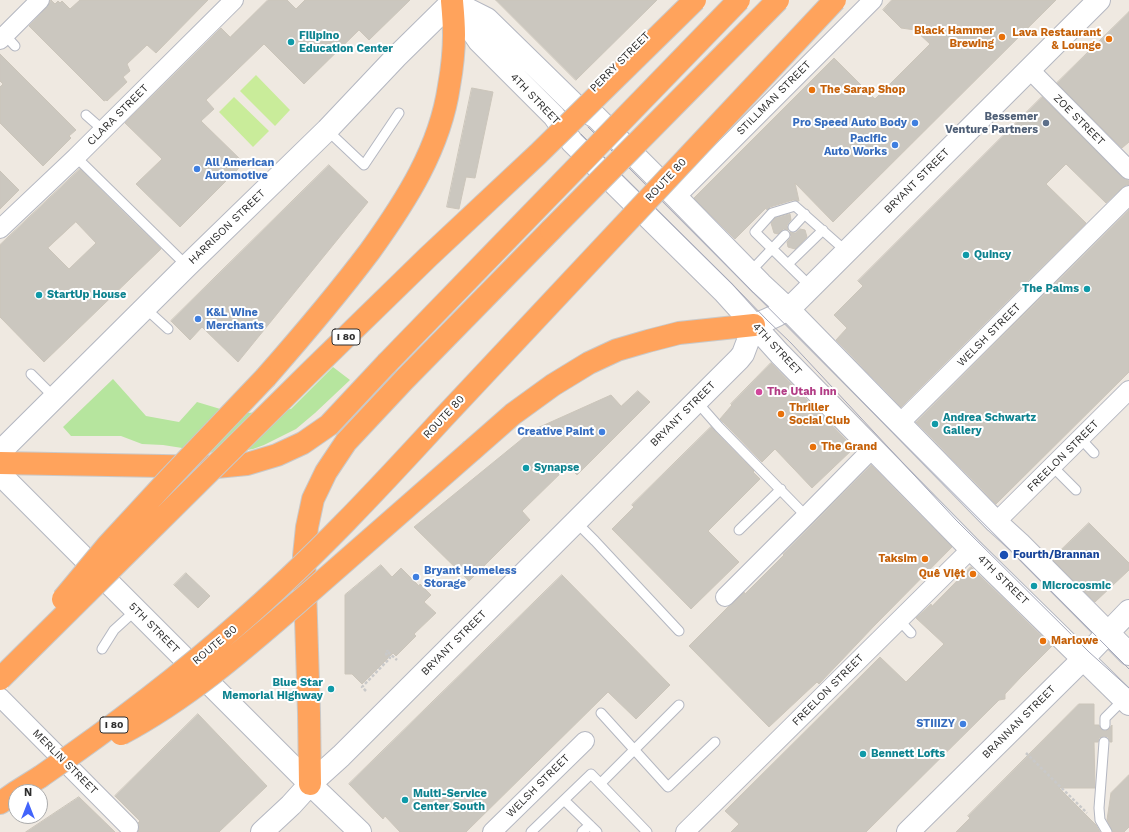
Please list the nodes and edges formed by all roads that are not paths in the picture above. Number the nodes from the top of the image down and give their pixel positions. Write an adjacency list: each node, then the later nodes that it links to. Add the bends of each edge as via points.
1 (40, 0): 11 (street)
2 (234, 0): 17 (street, CLARA STREET)
3 (452, 0): 13 (main road, 4TH STREET, via 486,18); 16 (main road, 4TH STREET, via 479,41); 18 (main road, HARRISON STREET); 67 (highway, bridge, via 453,50 449,87 442,115 421,172 381,235 330,302 266,378 107,546)
4 (682, 0): 13 (street, PERRY STREET)
5 (695, 0): 68 (highway, I 80, bridge, via 308,374)
6 (739, 0): 47 (highway, bridge, via 328,425 303,443 277,455 247,464 216,467)
7 (778, 0): 81 (highway, bridge, via 405,379 346,442 326,472 311,506 304,556)
8 (835, 0): 78 (highway, ROUTE 80 / I 80, bridge, via 336,532 238,625 185,670 94,740)
9 (872, 0): 22 (street, STILLMAN STREET)
10 (1099, 0): 12 (main road, BRYANT STREET)
11 (7, 40)
12 (1030, 70): 20 (street, ZOE STREET); 29 (main road, BRYANT STREET)
13 (576, 106): 16 (lane, PERRY STREET); 22 (main road, 4TH STREET, via 596,117)
14 (399, 112): 18 (lane, via 364,165)
15 (86, 115): 17 (lane)
16 (554, 116): 36 (main road, 4TH STREET, via 572,142)
17 (103, 130): 19 (street, CLARA STREET)
18 (327, 130): 31 (main road, HARRISON STREET)
19 (76, 157): 25 (street, CLARA STREET); 31 (lane)
20 (1129, 170)
21 (1129, 195): 42 (street, WELSH STREET)
22 (676, 197): 32 (main road, 4TH STREET)
23 (805, 214): 24 (lane); 26 (lane); 28 (lane, via 795,206 772,213 755,232)
24 (793, 227)
25 (0, 229)
26 (823, 230): 29 (lane); 30 (lane)
27 (785, 235): 28 (lane)
28 (773, 248): 30 (lane); 32 (lane)
29 (847, 252): 33 (main road, BRYANT STREET)
30 (788, 264): 33 (lane)
31 (187, 266): 34 (main road, HARRISON STREET)
32 (750, 272): 35 (main road, 4TH STREET)
33 (811, 287): 35 (main road, BRYANT STREET)
34 (145, 308): 37 (lane); 40 (main road, HARRISON STREET)
35 (788, 309): 36 (main road, BRYANT STREET); 42 (main road, 4TH STREET)
36 (754, 325): 41 (main road, BRYANT STREET, via 743,354); 44 (main road, 4TH STREET); 78 (highway, bridge, via 679,333 617,350 589,363 553,385 513,414 214,673 133,728)
37 (168, 329)
38 (31, 374): 40 (lane)
39 (1129, 390): 43 (street, FREELON STREET)
40 (54, 397): 45 (main road, HARRISON STREET)
41 (696, 401): 50 (lane); 53 (main road, BRYANT STREET)
42 (900, 423): 54 (main road, 4TH STREET)
43 (1080, 438): 46 (lane); 48 (street, FREELON STREET)
44 (873, 448): 52 (street); 56 (main road, 4TH STREET)
45 (0, 452)
46 (1094, 453)
47 (0, 463)
48 (1052, 466): 51 (lane); 54 (street, FREELON STREET)
49 (0, 474): 58 (main road, 5TH STREET)
50 (781, 489): 52 (lane); 55 (lane)
51 (1076, 490)
52 (806, 516): 57 (street)
53 (576, 522): 61 (lane); 81 (main road, BRYANT STREET)
54 (996, 522): 62 (main road, 4TH STREET)
55 (739, 530)
56 (971, 549): 60 (street, FREELON STREET); 66 (main road, 4TH STREET)
57 (725, 597)
58 (136, 610): 64 (lane, via 114,630); 81 (main road, 5TH STREET)
59 (1129, 612): 62 (main road, BRANNAN STREET)
60 (899, 620): 63 (lane); 92 (street, FREELON STREET)
61 (679, 631)
62 (1108, 632): 65 (main road, 4TH STREET); 66 (main road, BRANNAN STREET)
63 (911, 633)
64 (102, 649)
65 (1129, 654)
66 (1083, 659): 70 (main road, 4TH STREET); 93 (main road, BRANNAN STREET)
67 (0, 673)
68 (0, 679)
69 (0, 697): 84 (street, MERLIN STREET)
70 (1126, 702): 73 (lane, via 1105,718)
71 (679, 705): 77 (lane)
72 (601, 713): 77 (lane)
73 (1105, 725)
74 (585, 741): 87 (street, WELSH STREET)
75 (715, 742): 77 (lane, via 668,787)
76 (1104, 742): 94 (lane, via 1099,808 1100,820)
77 (634, 750): 79 (lane)
78 (40, 777): 80 (highway, ROUTE 80 / I 80)
79 (600, 783): 82 (lane, via 591,774); 91 (lane)
80 (29, 784)
81 (310, 784): 85 (main road, BRYANT STREET); 86 (main road, 5TH STREET)
82 (564, 800): 83 (lane); 88 (lane)
83 (590, 825): 89 (lane); 90 (lane)
84 (129, 827)
85 (262, 832)
86 (360, 832)
87 (492, 832)
88 (531, 832)
89 (582, 832)
90 (597, 832)
91 (647, 832)
92 (685, 832)
93 (908, 832)
94 (1107, 832)

